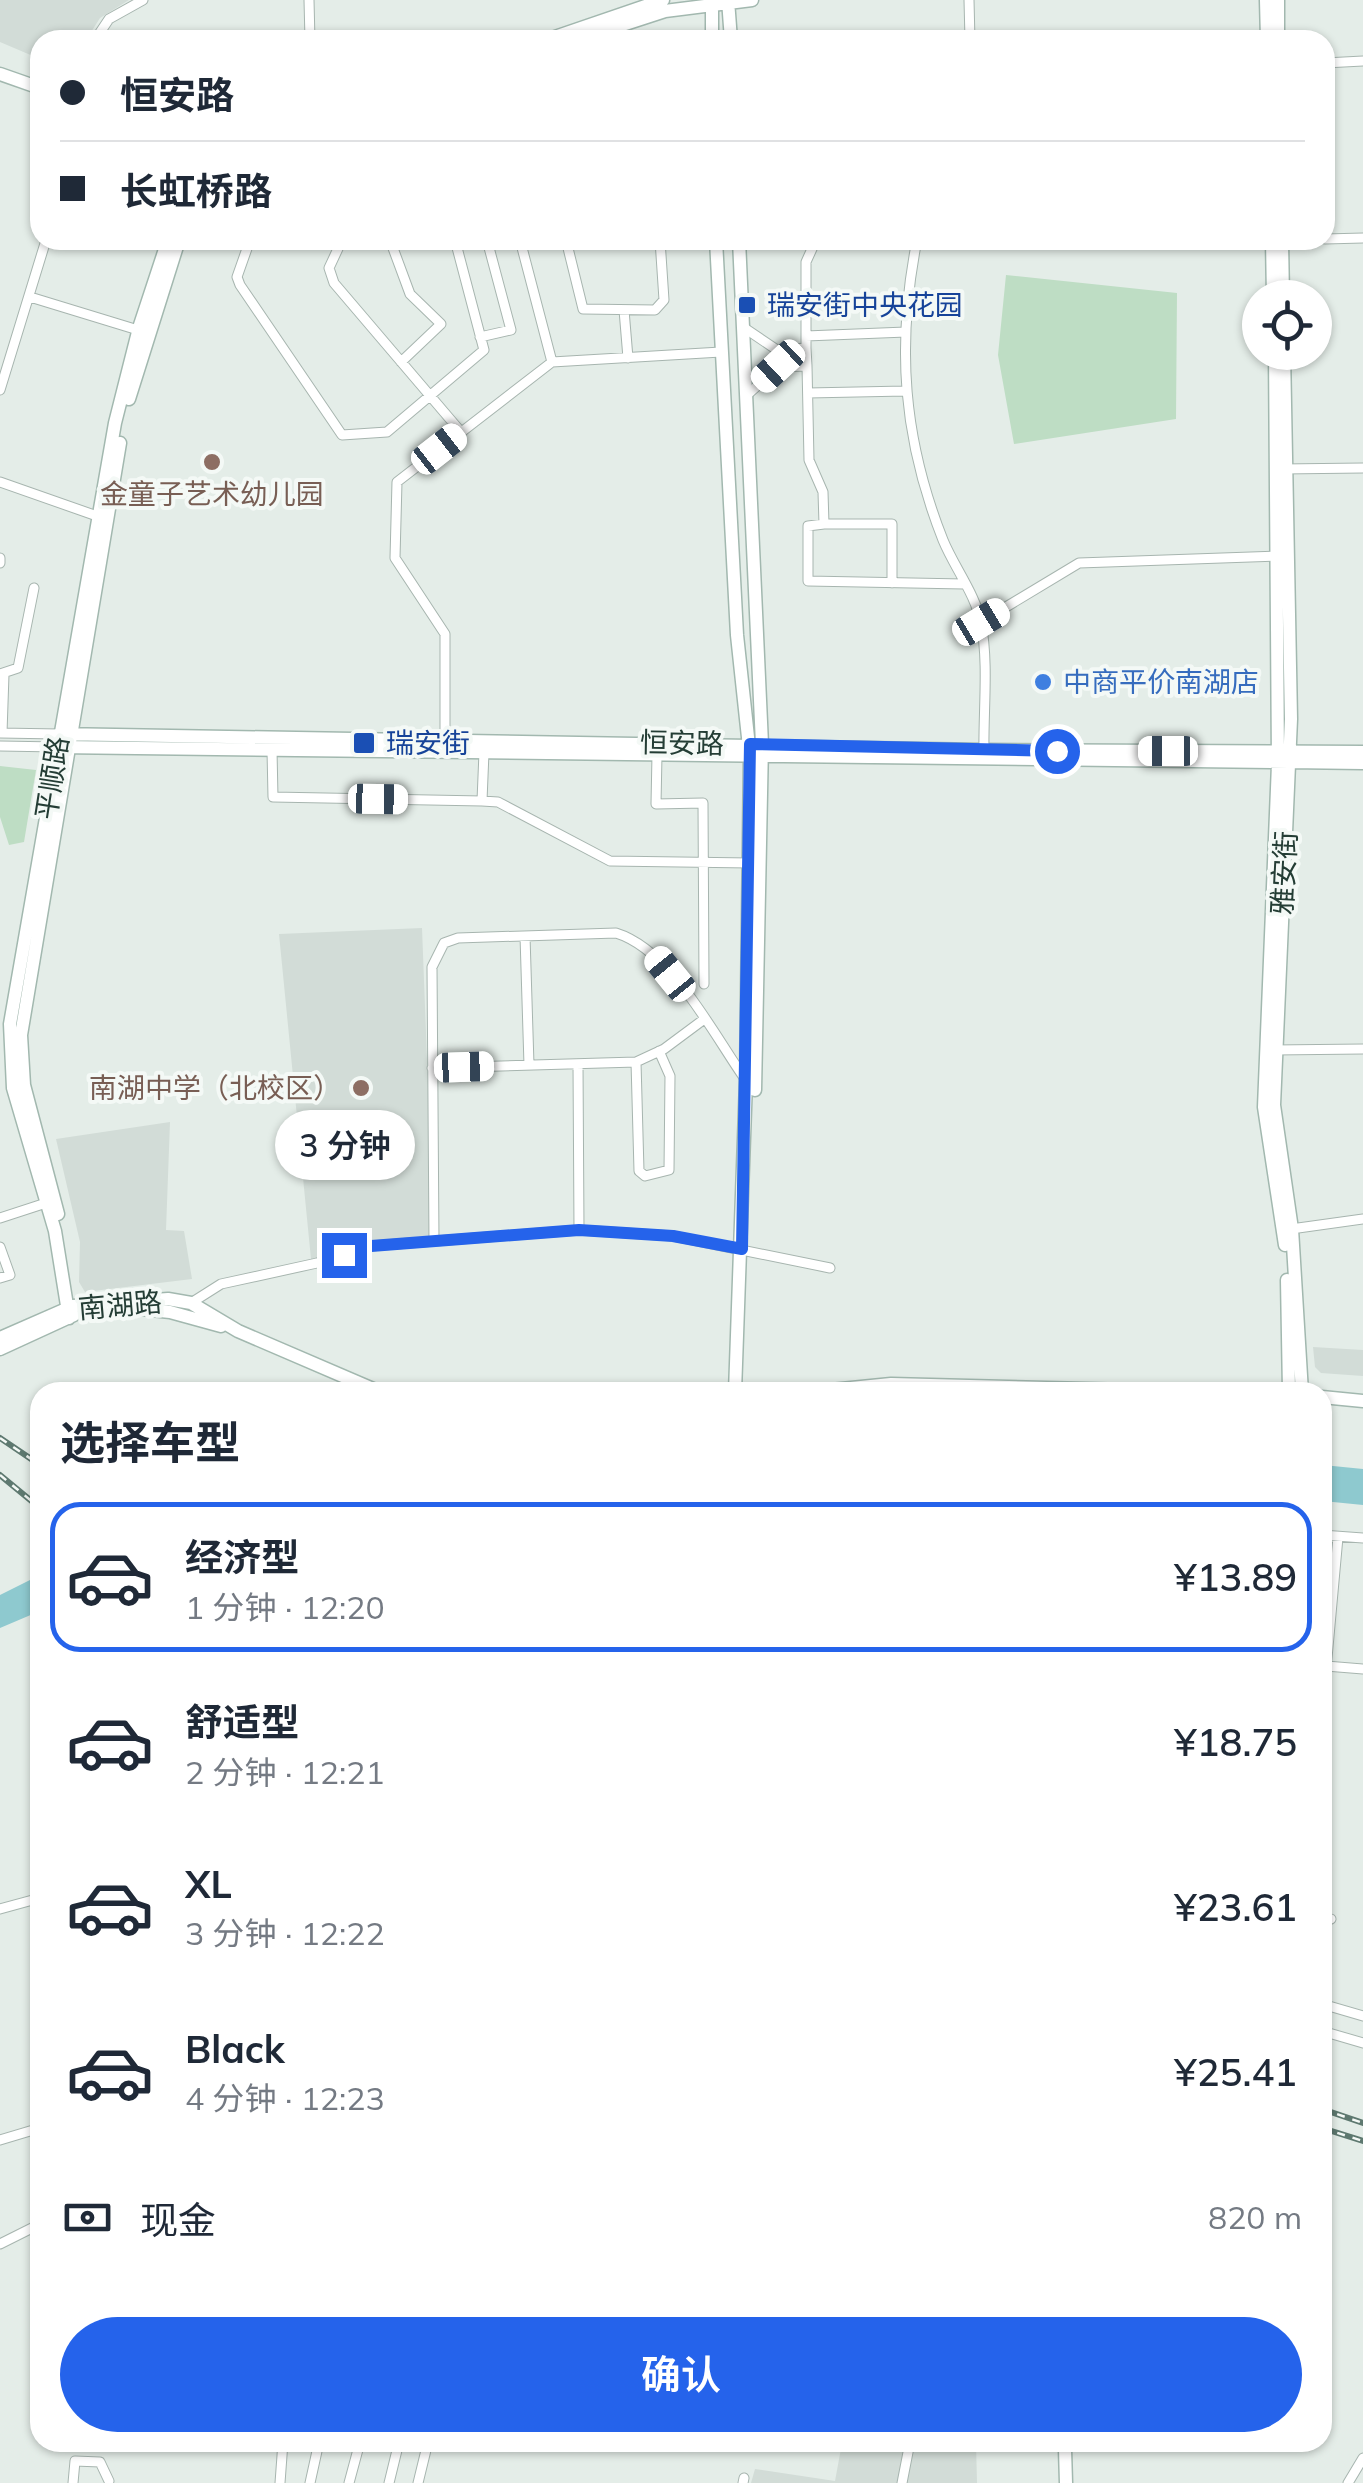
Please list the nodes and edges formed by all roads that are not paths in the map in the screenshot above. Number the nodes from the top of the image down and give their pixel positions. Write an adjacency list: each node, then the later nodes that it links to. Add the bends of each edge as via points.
1 (142, 0): 10 (street)
2 (308, 0): 11 (street)
3 (663, 0): 12 (main road)
4 (752, 0): 8 (main road)
5 (969, 0): 16 (street)
6 (1266, 0): 17 (main road)
7 (1278, 0): 18 (main road)
8 (728, 1): 9 (main road); 15 (main road)
9 (712, 2): 13 (main road); 14 (main road)
10 (102, 30)
11 (310, 30)
12 (575, 30)
13 (607, 30)
14 (712, 30)
15 (730, 30)
16 (970, 30)
17 (1268, 30)
18 (1278, 30)
19 (1363, 61): 20 (street)
20 (1335, 62)
21 (1, 73): 22 (main road)
22 (30, 82)
23 (1363, 238): 24 (street)
24 (1335, 239)
25 (43, 250): 44 (street)
26 (165, 250): 47 (main road, 平顺路)
27 (176, 250): 79 (main road, 平顺路, via 130,398)
28 (246, 250): 64 (street, via 240,285 342,435 387,432)
29 (334, 250): 55 (street, via 334,283)
30 (394, 250): 55 (street, via 410,294 441,324)
31 (458, 250): 50 (street)
32 (490, 250): 50 (street, via 510,330)
33 (523, 250): 56 (street)
34 (568, 250): 45 (street, via 583,309)
35 (661, 250): 45 (street, via 664,300 655,310)
36 (717, 250): 53 (main road)
37 (739, 250): 46 (main road)
38 (811, 250): 49 (street)
39 (915, 250): 48 (street)
40 (1272, 250): 42 (main road)
41 (1282, 250): 43 (main road)
42 (1273, 280)
43 (1283, 280)
44 (30, 297): 47 (street); 61 (street)
45 (624, 310): 54 (street)
46 (743, 327): 52 (street); 65 (main road)
47 (138, 330): 70 (main road, 平顺路)
48 (906, 332): 49 (street); 62 (street)
49 (806, 336): 51 (street)
50 (480, 337): 64 (street, via 484,350)
51 (806, 348): 52 (street); 58 (street)
52 (777, 350): 57 (street)
53 (722, 352): 54 (street); 83 (main road, via 737,635)
54 (628, 358): 56 (street)
55 (400, 362): 64 (street)
56 (552, 362): 66 (street)
57 (778, 366): 58 (street); 65 (street)
58 (807, 366): 63 (street)
59 (1275, 370): 68 (main road, 雅安街)
60 (1283, 370): 68 (main road, 雅安街)
61 (0, 390)
62 (906, 390): 63 (street); 74 (street, via 914,456)
63 (808, 393): 71 (street, via 809,460 823,492)
64 (430, 396): 66 (street)
65 (746, 396): 83 (main road)
66 (461, 432): 81 (street, via 396,482 395,558 445,634)
67 (1363, 468): 68 (street)
68 (1280, 469): 72 (main road, 雅安街); 88 (main road, 雅安街)
69 (0, 482): 70 (street)
70 (97, 516): 79 (main road, 平顺路)
71 (824, 524): 73 (street, via 892,524); 73 (street, via 808,526 808,581)
72 (1276, 556): 76 (street, via 1079,562); 88 (main road, 雅安街)
73 (892, 582): 74 (street)
74 (964, 584): 76 (street)
75 (34, 588): 77 (street, via 18,668)
76 (981, 622): 87 (street)
77 (2, 674): 78 (street)
78 (1, 733): 79 (street, 恒安路)
79 (64, 741): 80 (street, 恒安路); 81 (main road, 恒安路); 82 (main road, 恒安路); 104 (main road, 平顺路, via 8,1040 13,1088); 115 (main road, 平顺路, via 20,1060 62,1228)
80 (0, 746)
81 (445, 746): 82 (main road, 恒安路); 83 (main road, 恒安路); 84 (main road, 恒安路)
82 (272, 750): 90 (street, via 273,796)
83 (756, 750): 86 (main road, 恒安路); 87 (main road, 恒安路); 92 (main road); 111 (main road)
84 (484, 752): 86 (main road, 恒安路); 90 (street)
85 (1363, 752): 88 (main road, 恒安路)
86 (657, 755): 91 (street, via 656,804 703,803)
87 (984, 756): 88 (main road, 恒安路)
88 (1284, 758): 89 (main road, 恒安路); 97 (main road, 雅安街)
89 (1363, 762)
90 (482, 801): 91 (street, via 498,802 610,862)
91 (703, 863): 92 (street); 94 (street)
92 (750, 863): 103 (main road)
93 (525, 936): 95 (street, via 616,933 634,939 653,952); 101 (street); 102 (street, via 458,938 435,954)
94 (704, 984)
95 (703, 1020): 98 (street); 103 (street)
96 (1363, 1049): 97 (street)
97 (1271, 1050): 108 (main road, 雅安街, via 1266,1128)
98 (659, 1051): 99 (street); 99 (street, via 670,1076 666,1174 639,1171)
99 (636, 1062): 100 (street)
100 (578, 1064): 101 (street); 107 (street)
101 (529, 1065): 102 (street)
102 (432, 1068): 109 (street)
103 (746, 1081): 111 (main road)
104 (46, 1204): 105 (street); 115 (main road, 平顺路)
105 (0, 1218)
106 (1363, 1219): 108 (street)
107 (579, 1230): 109 (street); 111 (street, via 673,1236)
108 (1288, 1230): 122 (main road, 雅安街); 123 (main road, 雅安街)
109 (434, 1241): 114 (street, via 371,1246 246,1277)
110 (0, 1248): 113 (street, via 10,1275)
111 (745, 1250): 112 (street); 120 (main road); 121 (main road)
112 (830, 1268)
113 (0, 1278)
114 (190, 1303): 115 (main road, 南湖路, via 124,1298); 116 (main road, 南湖路)
115 (71, 1312): 116 (main road, 南湖路, via 138,1307); 117 (main road, 南湖路); 118 (main road, 南湖路)
116 (238, 1331): 119 (main road, 南湖路)
117 (0, 1338)
118 (0, 1348)
119 (357, 1382)
120 (736, 1382)
121 (743, 1382)
122 (1289, 1382)
123 (1301, 1382)
124 (1332, 1399): 125 (main road)
125 (1363, 1401)
126 (1332, 1536): 127 (street)
127 (1338, 1536): 128 (street); 129 (street)
128 (1363, 1538)
129 (1332, 1601)
130 (1332, 1667): 131 (street)
131 (1363, 1670)
132 (30, 1901): 133 (street)
133 (0, 1910)
134 (1332, 2007): 135 (street)
135 (1363, 2016)
136 (1332, 2034): 137 (street)
137 (1363, 2043)
138 (30, 2132): 139 (street)
139 (0, 2140)
140 (30, 2229): 141 (street)
141 (0, 2244)
142 (282, 2452): 152 (street)
143 (318, 2452): 153 (street)
144 (357, 2452): 154 (street)
145 (397, 2452): 155 (street)
146 (426, 2452): 156 (street)
147 (908, 2452): 157 (street)
148 (1065, 2452): 158 (main road)
149 (1363, 2458): 159 (street)
150 (109, 2481): 151 (street, via 100,2462 76,2461)
151 (73, 2483)
152 (280, 2483)
153 (310, 2483)
154 (349, 2483)
155 (389, 2483)
156 (418, 2483)
157 (902, 2483)
158 (1066, 2483)
159 (1348, 2483)

